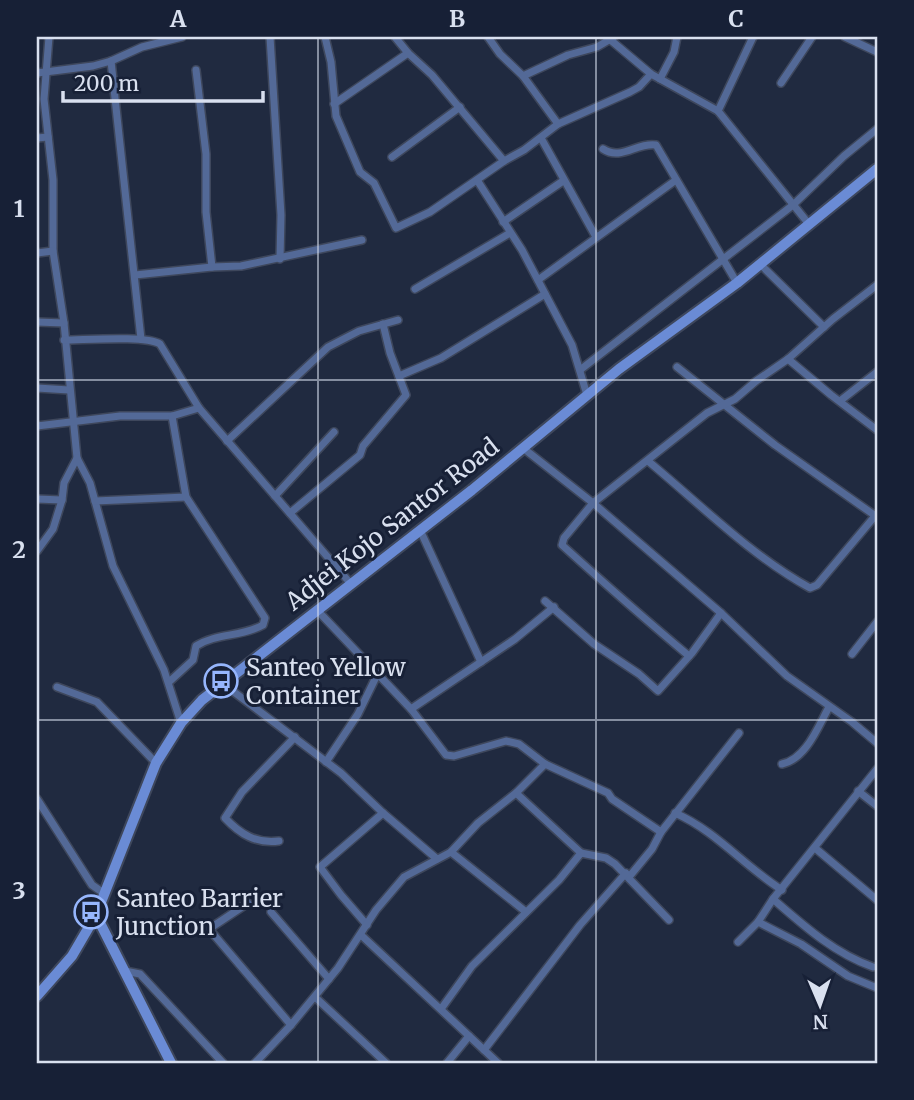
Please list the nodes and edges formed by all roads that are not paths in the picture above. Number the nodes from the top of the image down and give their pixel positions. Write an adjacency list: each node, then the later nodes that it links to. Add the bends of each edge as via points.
1 (49, 37): 18 (street)
2 (140, 37): 13 (street)
3 (182, 37): 13 (street)
4 (270, 37): 47 (street)
5 (325, 37): 23 (street)
6 (394, 37): 15 (street)
7 (488, 37): 20 (street)
8 (677, 37): 21 (street)
9 (753, 37): 25 (street)
10 (812, 37): 22 (street)
11 (845, 37): 14 (street)
12 (610, 38): 19 (street); 20 (street)
13 (142, 47): 16 (street)
14 (877, 51)
15 (408, 53): 23 (street); 24 (street)
16 (111, 61): 18 (street); 50 (street)
17 (196, 70): 49 (street)
18 (41, 72): 28 (street)
19 (651, 74): 21 (street); 26 (street, via 630,92)
20 (523, 76): 26 (street)
21 (660, 79): 25 (street)
22 (781, 83)
23 (334, 104): 35 (street, via 360,172 374,183 396,228 430,212)
24 (460, 107): 32 (street); 33 (street)
25 (718, 111): 38 (street)
26 (558, 124): 30 (street)
27 (877, 129): 38 (street)
28 (48, 137): 29 (street); 44 (street)
29 (37, 138)
30 (541, 138): 33 (street); 37 (street)
31 (603, 149): 36 (street, via 615,154 656,145)
32 (391, 157)
33 (504, 161): 35 (street)
34 (877, 169): 40 (street, Adjei Kojo Santor Road)
35 (477, 180): 39 (street)
36 (676, 180): 42 (street); 46 (street)
37 (563, 181): 39 (street); 42 (street)
38 (793, 205): 40 (street); 46 (street)
39 (503, 222): 41 (street)
40 (808, 223): 48 (street, Adjei Kojo Santor Road)
41 (510, 233): 51 (street); 54 (street)
42 (596, 237): 51 (street)
43 (362, 240): 47 (street)
44 (54, 251): 45 (street); 58 (street)
45 (37, 253)
46 (723, 257): 52 (street); 65 (street)
47 (280, 259): 49 (street)
48 (760, 264): 52 (street, Adjei Kojo Santor Road); 60 (street)
49 (212, 267): 50 (street)
50 (135, 275): 61 (street)
51 (538, 281): 55 (street)
52 (737, 283): 70 (street, Adjei Kojo Santor Road)
53 (877, 285): 60 (street)
54 (415, 289)
55 (545, 294): 65 (street); 67 (street, via 440,358)
56 (398, 320): 59 (street)
57 (37, 322): 58 (street)
58 (64, 323): 62 (street)
59 (383, 324): 67 (street); 79 (street, via 328,347)
60 (824, 327): 63 (street)
61 (141, 339): 62 (street); 73 (street, via 160,344)
62 (64, 340): 69 (street)
63 (789, 359): 71 (street); 72 (street)
64 (677, 368): 72 (street)
65 (580, 370): 70 (street)
66 (877, 372): 71 (street)
67 (398, 376): 89 (street, via 406,395 360,454)
68 (37, 388): 69 (street)
69 (69, 390): 75 (street)
70 (587, 395): 80 (street, Adjei Kojo Santor Road)
71 (839, 401): 77 (street)
72 (724, 405): 82 (street); 90 (street)
73 (199, 408): 74 (street); 79 (street)
74 (172, 416): 75 (street, via 120,416); 84 (street)
75 (74, 423): 76 (street); 81 (street)
76 (37, 426)
77 (877, 430)
78 (334, 432): 83 (street)
79 (227, 441): 83 (street)
80 (523, 448): 88 (street); 91 (street, Adjei Kojo Santor Road)
81 (78, 458): 86 (street, via 64,483); 87 (street)
82 (648, 461): 88 (street); 90 (street, via 757,552 810,588)
83 (275, 496): 89 (street)
84 (186, 497): 87 (street); 103 (street, via 265,618 255,629 205,640 196,646 194,660)
85 (37, 499): 86 (street)
86 (62, 500): 92 (street, via 53,529)
87 (96, 500): 103 (street, via 113,566)
88 (593, 503): 97 (street); 100 (street, via 562,545)
89 (290, 513): 93 (street)
90 (876, 517)
91 (420, 530): 93 (street, Adjei Kojo Santor Road); 101 (street)
92 (37, 551)
93 (351, 584): 96 (street, Adjei Kojo Santor Road)
94 (545, 601): 95 (street)
95 (554, 607): 100 (street, via 594,644 658,691); 101 (street)
96 (317, 610): 102 (street); 104 (street, Adjei Kojo Santor Road)
97 (721, 613): 100 (street); 106 (street, via 787,676)
98 (877, 622): 99 (street)
99 (852, 654)
100 (689, 656)
101 (481, 662): 107 (street)
102 (377, 675): 107 (street); 112 (street)
103 (169, 682): 108 (street)
104 (222, 683): 108 (street, Adjei Kojo Santor Road); 110 (street)
105 (57, 687): 113 (street, via 97,702)
106 (829, 707): 111 (street); 115 (street, via 800,754)
107 (411, 709): 114 (street, via 446,755 506,741)
108 (181, 723): 113 (street, Adjei Kojo Santor Road)
109 (739, 733): 122 (street)
110 (295, 737): 112 (street); 124 (street, via 242,792 225,818 257,841)
111 (877, 744)
112 (326, 762): 121 (street)
113 (156, 763): 131 (street, Adjei Kojo Santor Road)
114 (545, 764): 118 (street); 123 (street, via 608,793)
115 (782, 764)
116 (877, 769): 117 (street)
117 (858, 791): 120 (street); 125 (street)
118 (516, 793): 126 (street); 127 (street)
119 (37, 799): 131 (street, via 92,885)
120 (877, 806)
121 (383, 813): 128 (street); 140 (street, via 320,867)
122 (675, 813): 123 (street); 130 (street, via 705,829)
123 (661, 832): 129 (street)
124 (279, 841)
125 (815, 848): 130 (street); 133 (street)
126 (451, 852): 128 (street); 136 (street)
127 (581, 853): 129 (street, via 606,858); 136 (street)
128 (437, 859): 140 (street, via 404,877)
129 (627, 875): 138 (street); 152 (street, via 580,925)
130 (782, 890): 132 (street)
131 (105, 894): 137 (street, Adjei Kojo Santor Road)
132 (774, 899): 139 (street); 143 (street, via 822,940)
133 (877, 900)
134 (248, 903): 150 (street, via 209,929)
135 (271, 912): 145 (street)
136 (526, 912): 149 (street, via 472,966)
137 (96, 915): 144 (street); 147 (street, Adjei Kojo Santor Road, via 72,956)
138 (669, 919)
139 (758, 922): 142 (street); 146 (street, via 848,976)
140 (368, 925): 141 (street)
141 (361, 935): 145 (street); 149 (street)
142 (738, 942)
143 (873, 967)
144 (125, 971): 153 (street); 154 (street, via 140,974)
145 (329, 979): 148 (street)
146 (877, 988)
147 (37, 996)
148 (315, 997): 150 (street); 156 (street)
149 (441, 1009): 151 (street)
150 (291, 1025): 155 (street)
151 (469, 1036): 152 (street); 157 (street)
152 (484, 1050): 158 (street)
153 (171, 1063)
154 (223, 1063)
155 (255, 1063)
156 (386, 1063)
157 (447, 1063)
158 (498, 1063)

